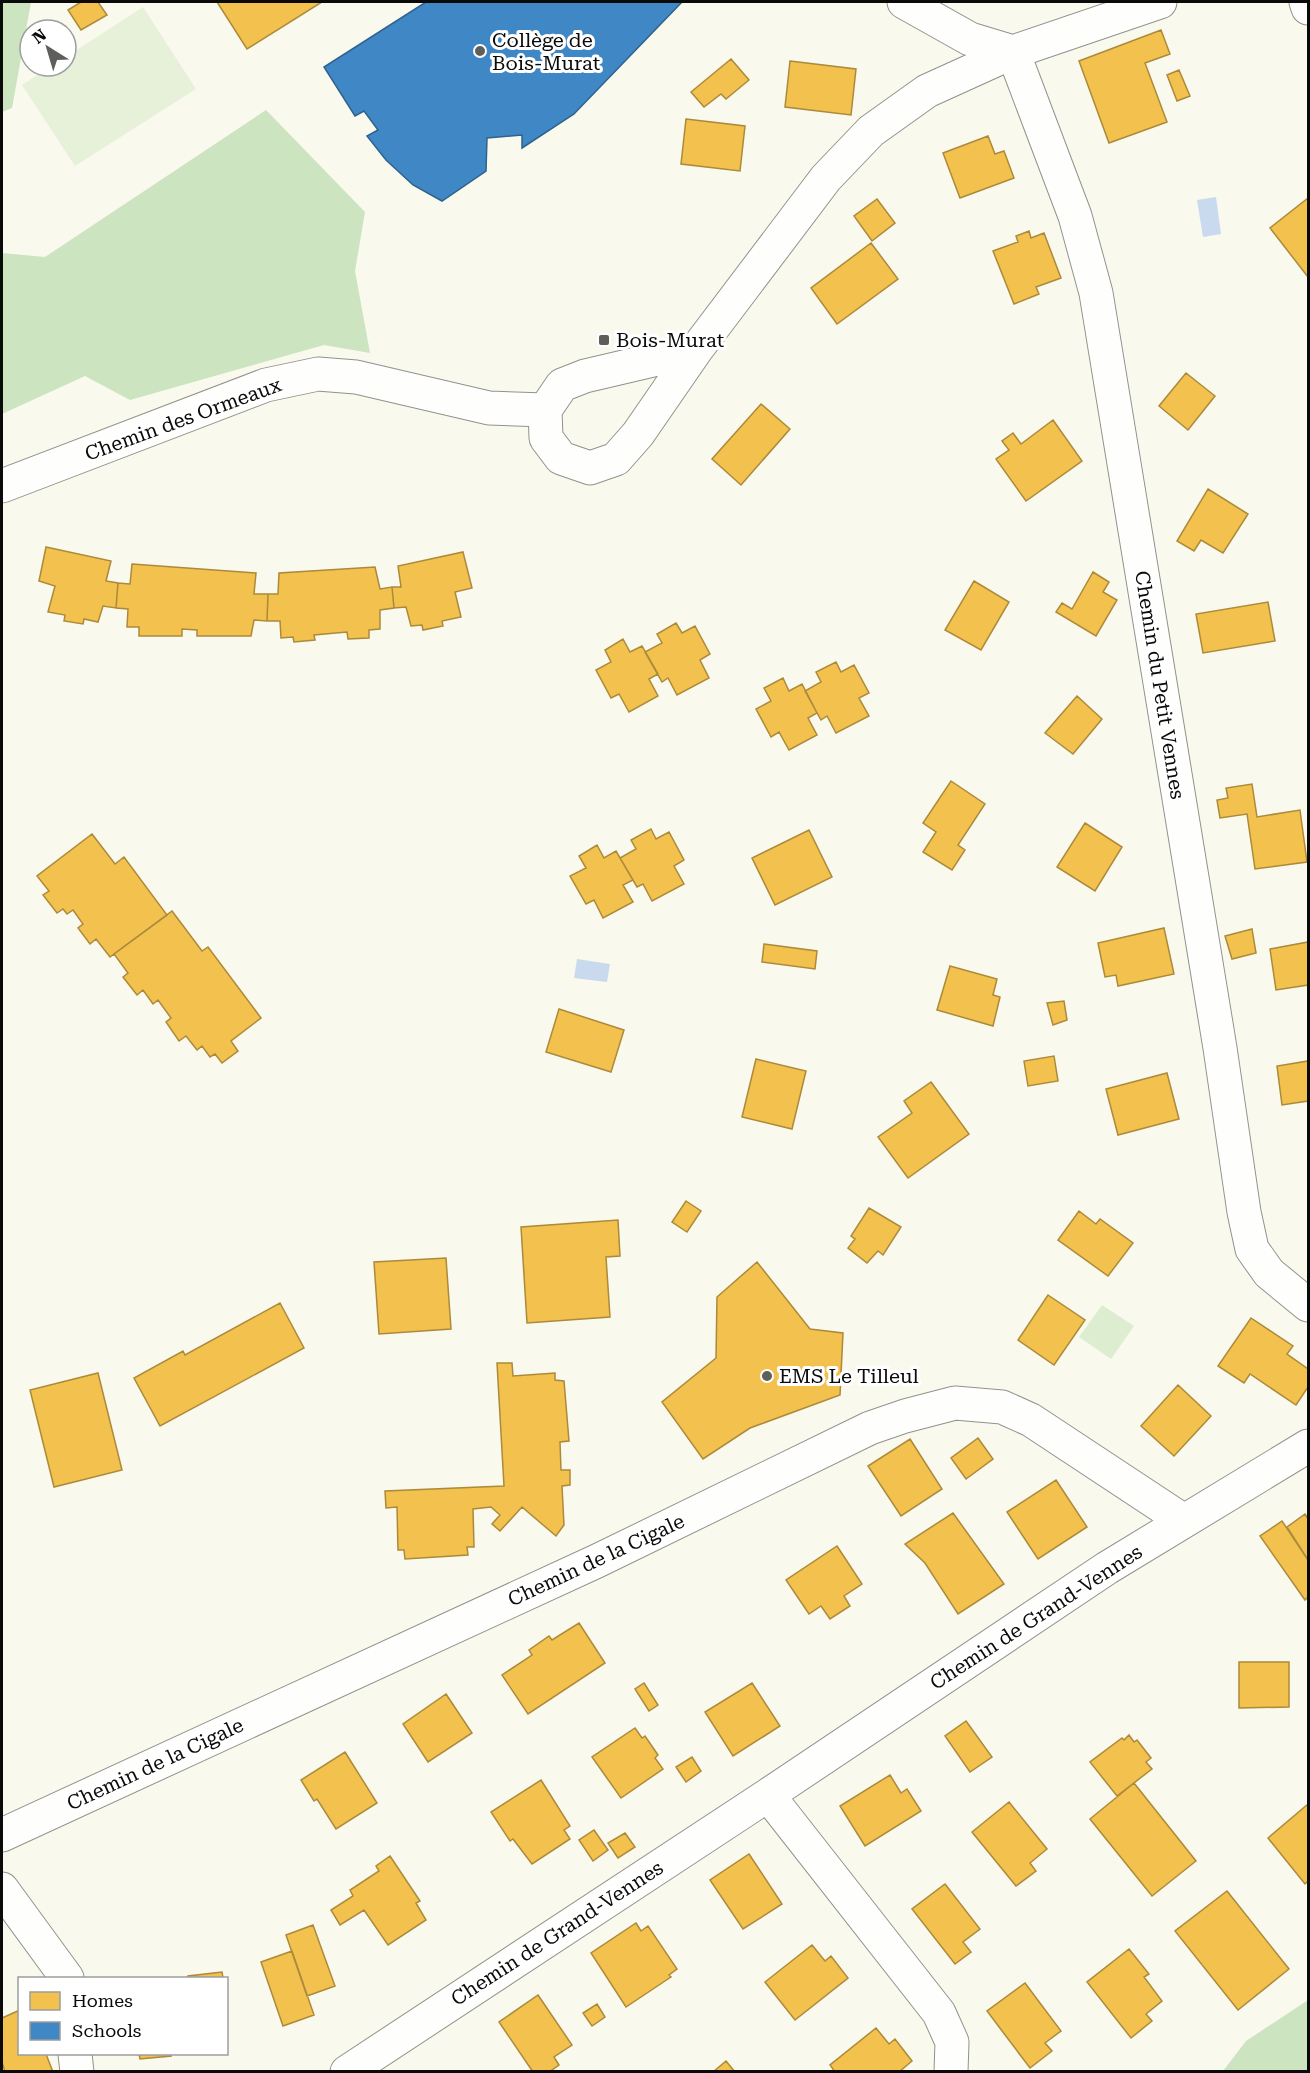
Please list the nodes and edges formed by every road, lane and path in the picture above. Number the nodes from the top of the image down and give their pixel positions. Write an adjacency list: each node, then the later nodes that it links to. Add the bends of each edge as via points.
1 (904, 2): 5 (street, via 970,39)
2 (1160, 2): 5 (street)
3 (1306, 2): 4 (street)
4 (1308, 8)
5 (1013, 52): 6 (street, via 927,91 871,130 826,178); 9 (street, Chemin du Petit Vennes, via 1075,216 1096,293 1252,1249 1269,1273)
6 (696, 350): 7 (street, via 562,385); 7 (street, via 616,459 590,468 561,458 546,438)
7 (545, 410): 8 (street, Chemin des Ormeaux, via 489,408 356,377 318,374 266,385)
8 (2, 486)
9 (1308, 1305)
10 (1308, 1446): 11 (street, Chemin de Grand-Vennes)
11 (1184, 1521): 12 (street, Chemin de Grand-Vennes, via 1107,1568); 13 (street, Chemin de la Cigale, via 1031,1420 1002,1407 955,1403 905,1416 870,1428 586,1566)
12 (768, 1795): 18 (street, Chemin de Grand-Vennes); 19 (street, via 939,2013 952,2042)
13 (2, 1834)
14 (2, 1889): 15 (street)
15 (66, 1977)
16 (75, 2055): 17 (street)
17 (77, 2072)
18 (347, 2072)
19 (951, 2072)

